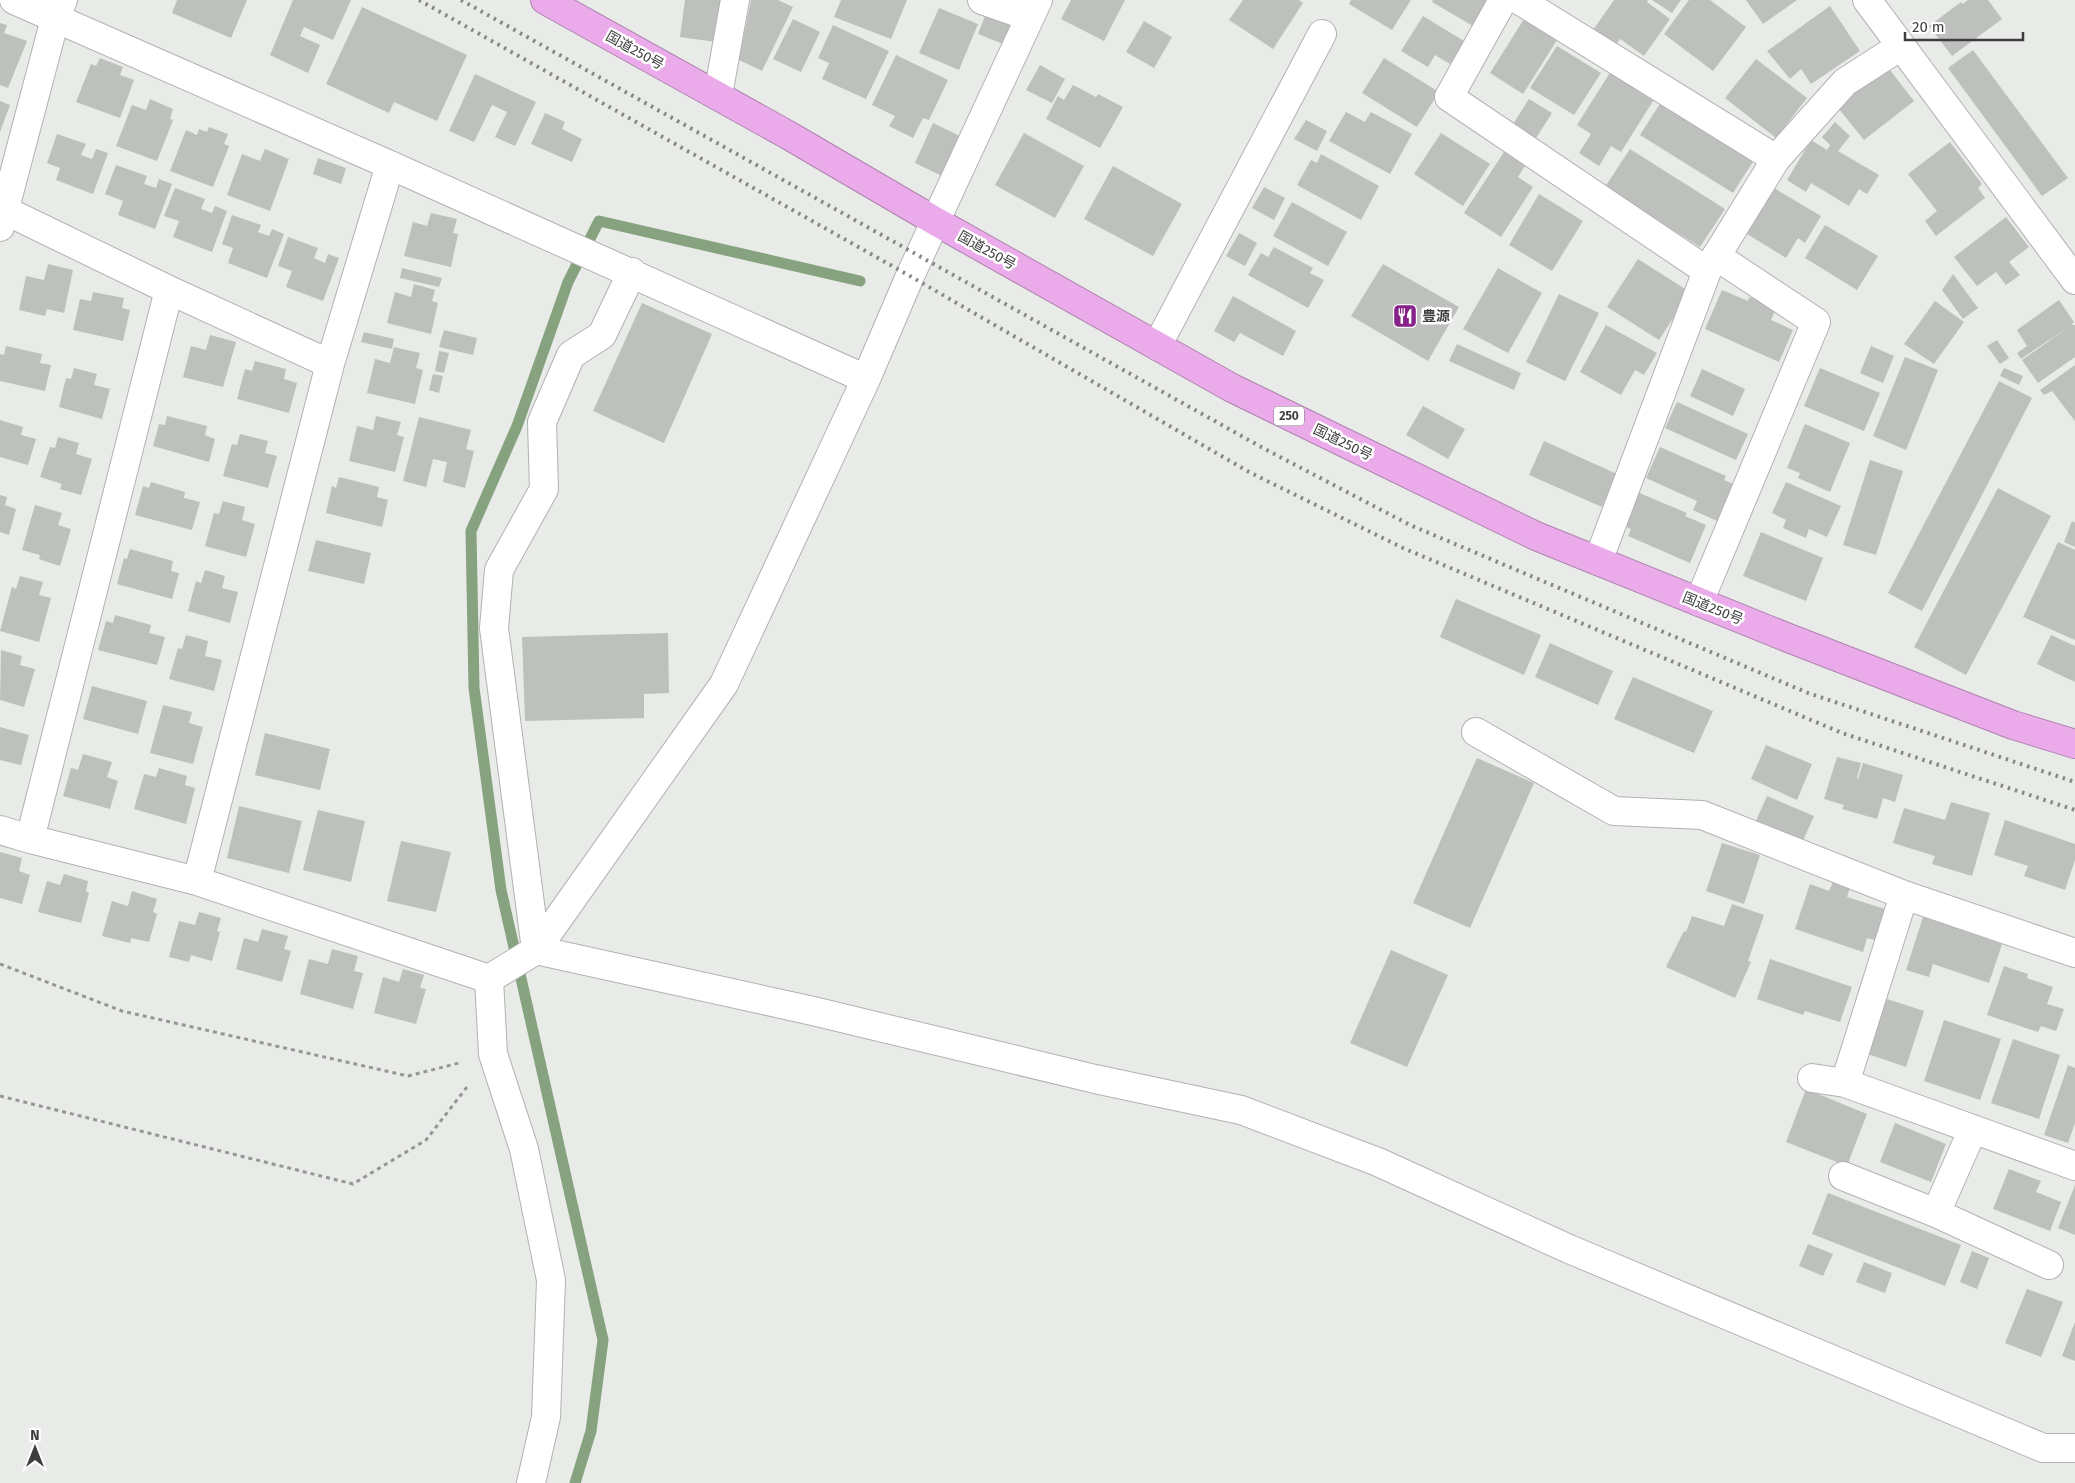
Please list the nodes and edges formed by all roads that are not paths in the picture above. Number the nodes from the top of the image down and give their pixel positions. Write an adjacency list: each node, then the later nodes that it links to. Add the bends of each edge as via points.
1 (14, 0): 8 (street)
2 (546, 0): 12 (highway, 国道250号 / 250)
3 (735, 0): 12 (street)
4 (982, 0): 9 (street)
5 (1503, 0): 17 (street, via 1449,97)
6 (1519, 0): 13 (street)
7 (1867, 0): 11 (street)
8 (59, 9): 14 (street); 15 (street)
9 (1034, 9): 16 (street)
10 (1322, 34): 21 (street)
11 (1901, 46): 13 (street, via 1845,82); 19 (street)
12 (718, 96): 16 (highway, 国道250号 / 250)
13 (1776, 159): 17 (street)
14 (390, 164): 18 (street); 22 (street)
15 (2, 215): 20 (street)
16 (936, 221): 21 (highway, 国道250号 / 250); 23 (street)
17 (1712, 264): 24 (street); 25 (street, via 1816,322)
18 (623, 268): 23 (street); 32 (street, via 602,334 570,355 542,422 544,489 499,570 494,628)
19 (2075, 280)
20 (168, 290): 22 (street); 29 (street)
21 (1158, 346): 24 (highway, 国道250号 / 250, via 1240,392 1536,536)
22 (330, 364): 30 (street)
23 (866, 379): 32 (street, via 724,684)
24 (1598, 561): 25 (highway, 国道250号 / 250)
25 (1699, 602): 27 (highway, 国道250号 / 250, via 2013,725)
26 (1476, 732): 31 (street, via 1614,811 1702,815)
27 (2075, 744)
28 (0, 830): 29 (street)
29 (30, 839): 30 (street)
30 (197, 881): 34 (street)
31 (1904, 895): 33 (street); 36 (street)
32 (536, 950): 34 (street); 42 (street, via 1241,1110 1378,1162 1569,1249 2043,1448)
33 (2075, 953)
34 (489, 979): 43 (street, via 493,1054 524,1149 551,1280 546,1417)
35 (1812, 1078): 36 (street)
36 (1845, 1083): 37 (street)
37 (1973, 1129): 38 (street); 40 (street)
38 (2075, 1166)
39 (1843, 1176): 40 (street)
40 (1936, 1213): 41 (street)
41 (2049, 1265)
42 (2075, 1448)
43 (531, 1483)

